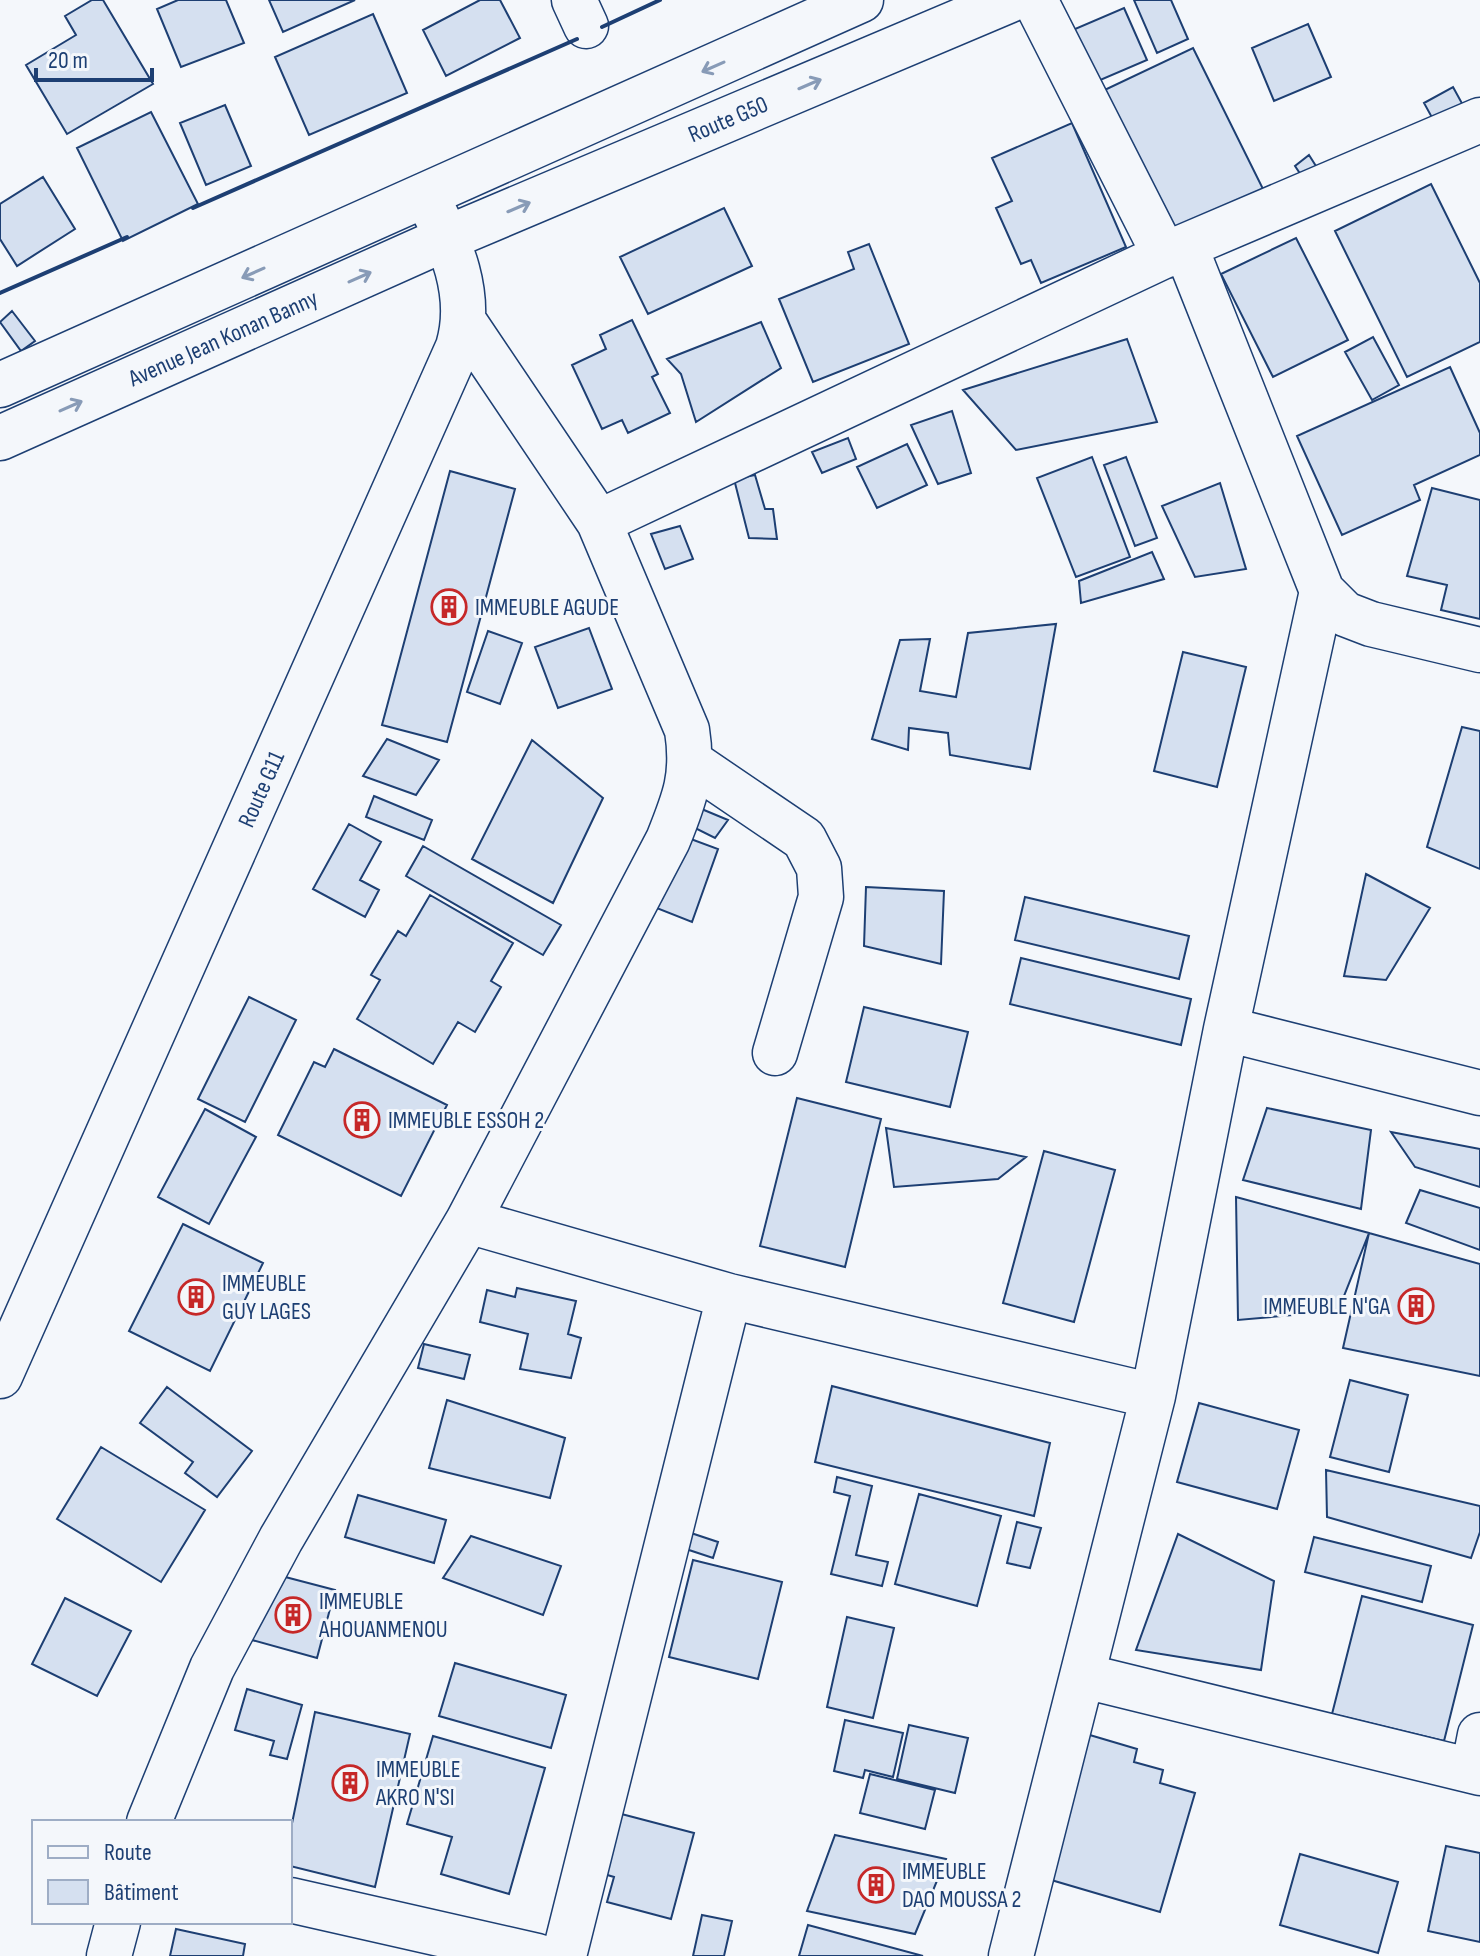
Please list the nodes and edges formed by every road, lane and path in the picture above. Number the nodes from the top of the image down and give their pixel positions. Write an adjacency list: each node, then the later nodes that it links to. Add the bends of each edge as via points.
1 (861, 0): 5 (street, one-way to 5)
2 (1010, 0): 6 (street, Route G50, one-way to 2)
3 (1035, 0): 7 (street)
4 (1480, 120): 7 (street)
5 (427, 196): 6 (street, Route G11); 9 (street, Avenue Jean Konan Banny, one-way to 9)
6 (447, 238): 8 (street, Route G11, via 463,290); 10 (street, Avenue Jean Konan Banny, one-way to 6)
7 (1175, 251): 11 (street); 12 (street)
8 (465, 323): 11 (street); 20 (street, Route G11)
9 (0, 385)
10 (0, 438)
11 (599, 522): 14 (street, via 687,730)
12 (1322, 591): 13 (street, via 1345,614 1371,624); 15 (street)
13 (1480, 650)
14 (692, 763): 16 (street, via 804,839 819,868 821,897); 18 (street, via 668,840)
15 (1226, 1029): 17 (street); 21 (street)
16 (775, 1053)
17 (1480, 1093)
18 (468, 1221): 19 (street); 24 (street, via 212,1668)
19 (729, 1296): 21 (street); 29 (street)
20 (0, 1376)
21 (1153, 1396): 22 (street)
22 (1084, 1676): 23 (street); 30 (street)
23 (1478, 1760)
24 (150, 1820)
25 (292, 1900): 28 (street)
26 (117, 1924): 27 (street)
27 (109, 1956)
28 (537, 1956)
29 (564, 1956)
30 (1011, 1956)

